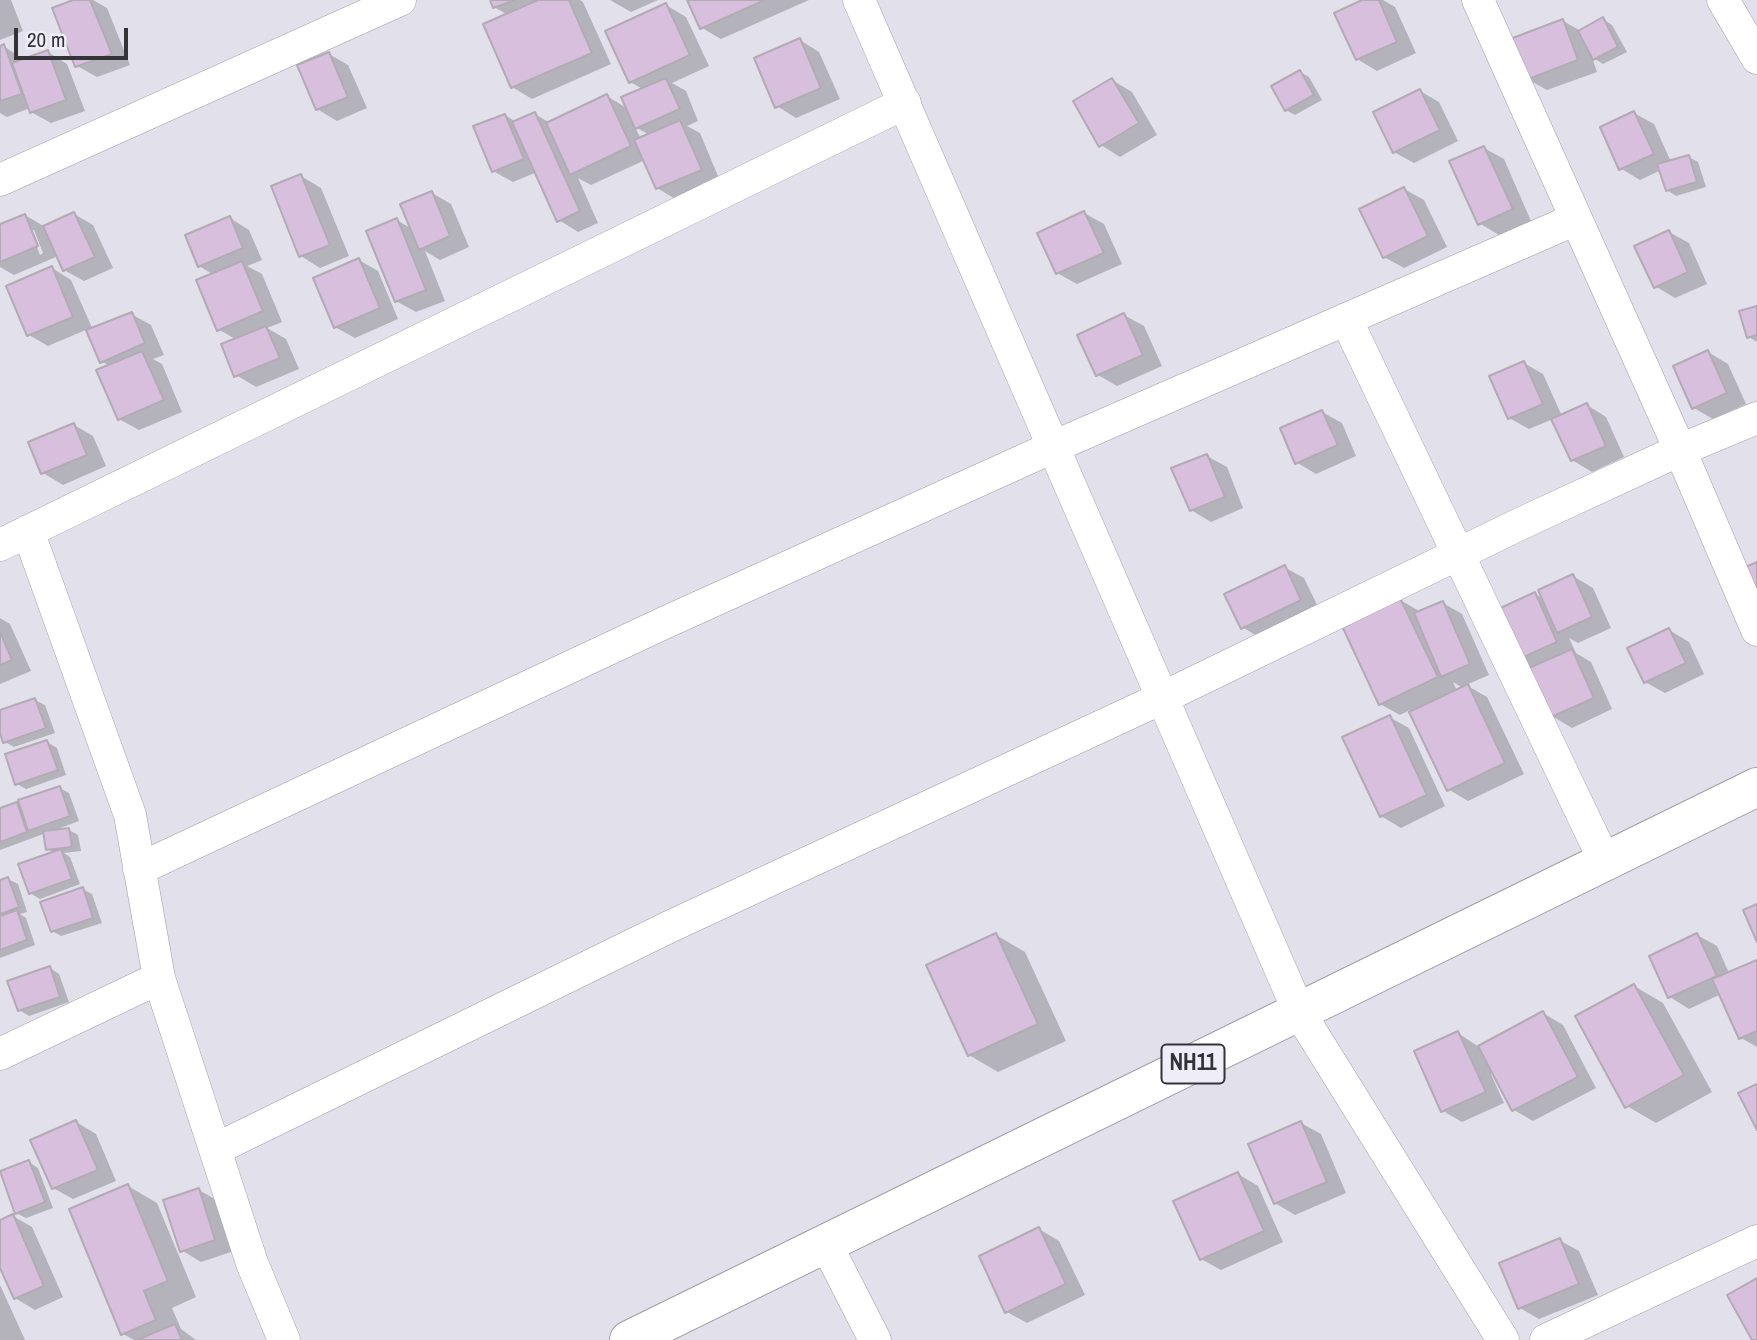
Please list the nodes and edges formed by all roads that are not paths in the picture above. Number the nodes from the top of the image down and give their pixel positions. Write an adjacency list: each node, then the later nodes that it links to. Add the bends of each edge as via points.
1 (400, 0): 7 (street)
2 (859, 0): 6 (street)
3 (1478, 0): 8 (street)
4 (1723, 0): 5 (street)
5 (1757, 58)
6 (905, 103): 11 (street); 13 (street)
7 (0, 180)
8 (1576, 219): 9 (street); 12 (street)
9 (1346, 319): 11 (street); 15 (street)
10 (1757, 418): 12 (street)
11 (1053, 447): 17 (street); 20 (street)
12 (1680, 450): 15 (street); 16 (street)
13 (28, 531): 14 (street); 20 (street, via 130,815)
14 (0, 545)
15 (1457, 555): 17 (street); 19 (street)
16 (1757, 630)
17 (1162, 698): 22 (street); 24 (street, via 669,928)
18 (1757, 787): 19 (highway, NH11)
19 (1605, 862): 22 (highway, NH11)
20 (139, 869): 21 (street)
21 (159, 978): 23 (street); 24 (street)
22 (1299, 1012): 26 (highway, NH11); 30 (street)
23 (0, 1054)
24 (216, 1149): 27 (street)
25 (1757, 1241): 31 (street)
26 (826, 1244): 28 (highway, NH11); 29 (street)
27 (284, 1340)
28 (629, 1340)
29 (875, 1340)
30 (1503, 1340)
31 (1546, 1340)

